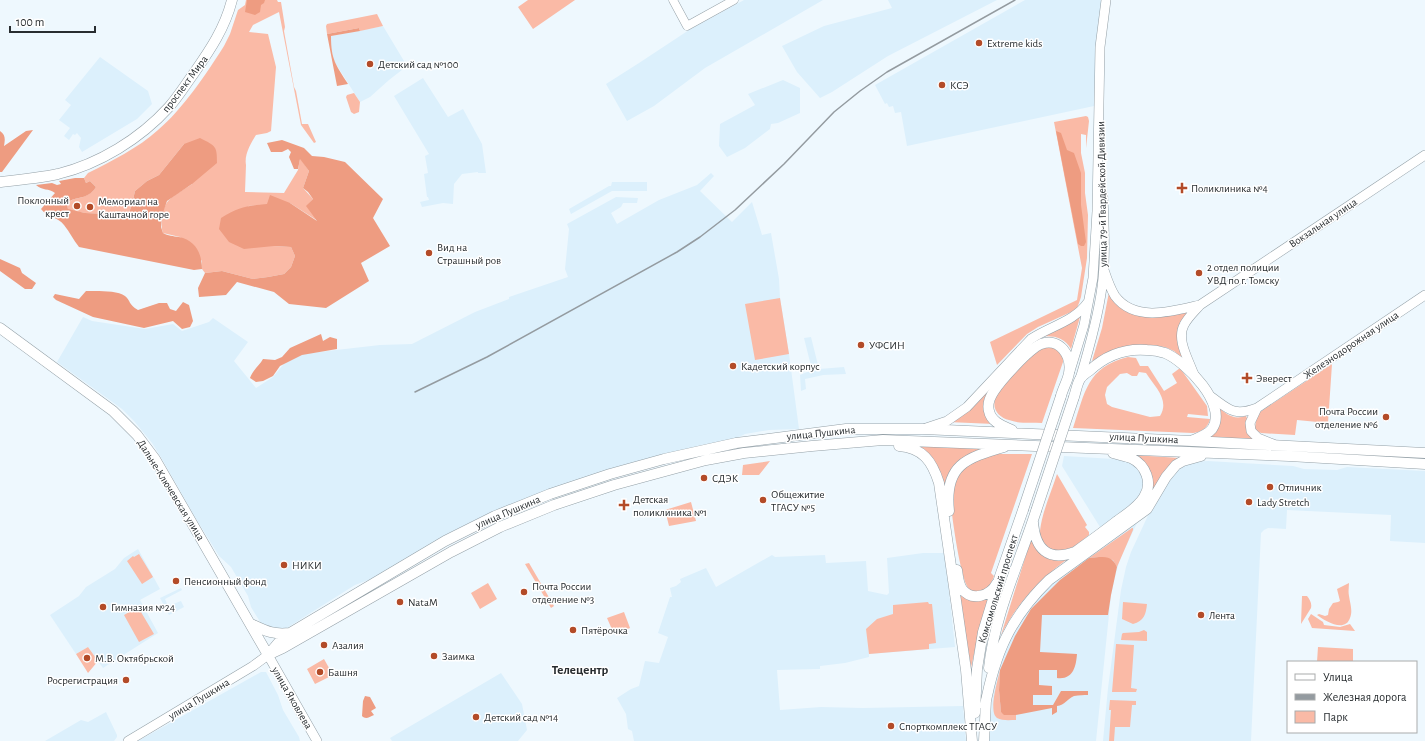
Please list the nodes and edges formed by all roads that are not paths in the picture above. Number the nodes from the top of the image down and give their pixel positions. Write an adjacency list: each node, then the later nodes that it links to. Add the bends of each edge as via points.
1 (232, 0): 7 (main road, проспект Мира, via 221,30 208,54 170,106 145,129 119,147 85,165 58,174)
2 (673, 0): 3 (street, via 687,26)
3 (734, 0)
4 (1106, 0): 5 (main road, улица 79-й Гвардейской Дивизии, via 1100,41)
5 (1099, 108): 8 (main road, улица 79-й Гвардейской Дивизии); 10 (main road, улица 79-й Гвардейской Дивизии, via 1097,211)
6 (1425, 155): 11 (main road, Вокзальная улица)
7 (0, 182)
8 (1104, 270): 11 (main road, Вокзальная улица, via 1116,297 1131,309 1175,312); 15 (main road, улица 79-й Гвардейской Дивизии, via 1095,325)
9 (1425, 295): 19 (main road, Железнодорожная улица)
10 (1090, 299): 13 (main road, улица 79-й Гвардейской Дивизии); 20 (main road, via 1075,316 1031,339 967,407 947,421)
11 (1200, 305): 14 (main road, via 1187,319 1181,333)
12 (0, 328): 32 (main road, Дальне-Ключевская улица, via 109,407 137,435 155,459)
13 (1069, 372): 16 (main road, улица 79-й Гвардейской Дивизии); 21 (main road, via 1063,348 1057,344 1043,343 1029,352 1003,380 993,392 988,410 1000,425)
14 (1195, 377): 15 (main road, via 1164,352 1133,350 1107,357); 17 (main road)
15 (1080, 379): 18 (main road, улица 79-й Гвардейской Дивизии)
16 (1061, 396): 31 (main road, Комсомольский проспект, bridge)
17 (1210, 396): 19 (main road, via 1236,412); 22 (main road, via 1214,408 1214,423 1208,432)
18 (1074, 397): 30 (main road, Комсомольский проспект, bridge)
19 (1257, 408): 25 (main road, via 1250,423 1251,431 1258,438)
20 (923, 429): 21 (main road, улица Пушкина); 33 (main road, улица Пушкина, via 846,430 736,443 610,474 495,516 445,541)
21 (1017, 433): 22 (main road, улица Пушкина)
22 (1192, 440): 25 (main road, улица Пушкина)
23 (848, 442): 24 (main road, улица Пушкина, via 882,440); 34 (main road, улица Пушкина, via 744,453 706,460 614,485 554,505 458,548); 38 (main road, via 908,446 925,456 936,473 966,670)
24 (1012, 445): 26 (main road, улица Пушкина); 31 (main road, via 964,461 951,480 948,493 954,549 962,588 968,594 980,596 991,592)
25 (1275, 445): 28 (main road, улица Пушкина)
26 (1098, 449): 27 (main road, улица Пушкина); 30 (main road, via 1130,458 1143,468 1148,489 1141,502 1075,552 1065,556 1054,556 1039,545)
27 (1222, 453): 29 (main road, улица Пушкина); 35 (main road, via 1194,457 1176,465 1148,509 1049,580 1035,594 1003,642 989,683)
28 (1425, 453)
29 (1425, 464)
30 (1034, 516): 35 (main road, Комсомольский проспект, via 992,645)
31 (1000, 576): 38 (main road, Комсомольский проспект, via 979,650)
32 (250, 624): 33 (main road, via 272,633); 34 (main road, Дальне-Ключевская улица)
33 (290, 633): 34 (main road, улица Пушкина)
34 (268, 655): 36 (main road, улица Пушкина, via 254,666); 37 (main road, улица Яковлева)
35 (985, 706): 39 (main road, Комсомольский проспект)
36 (128, 741)
37 (317, 741)
38 (973, 741)
39 (984, 741)

